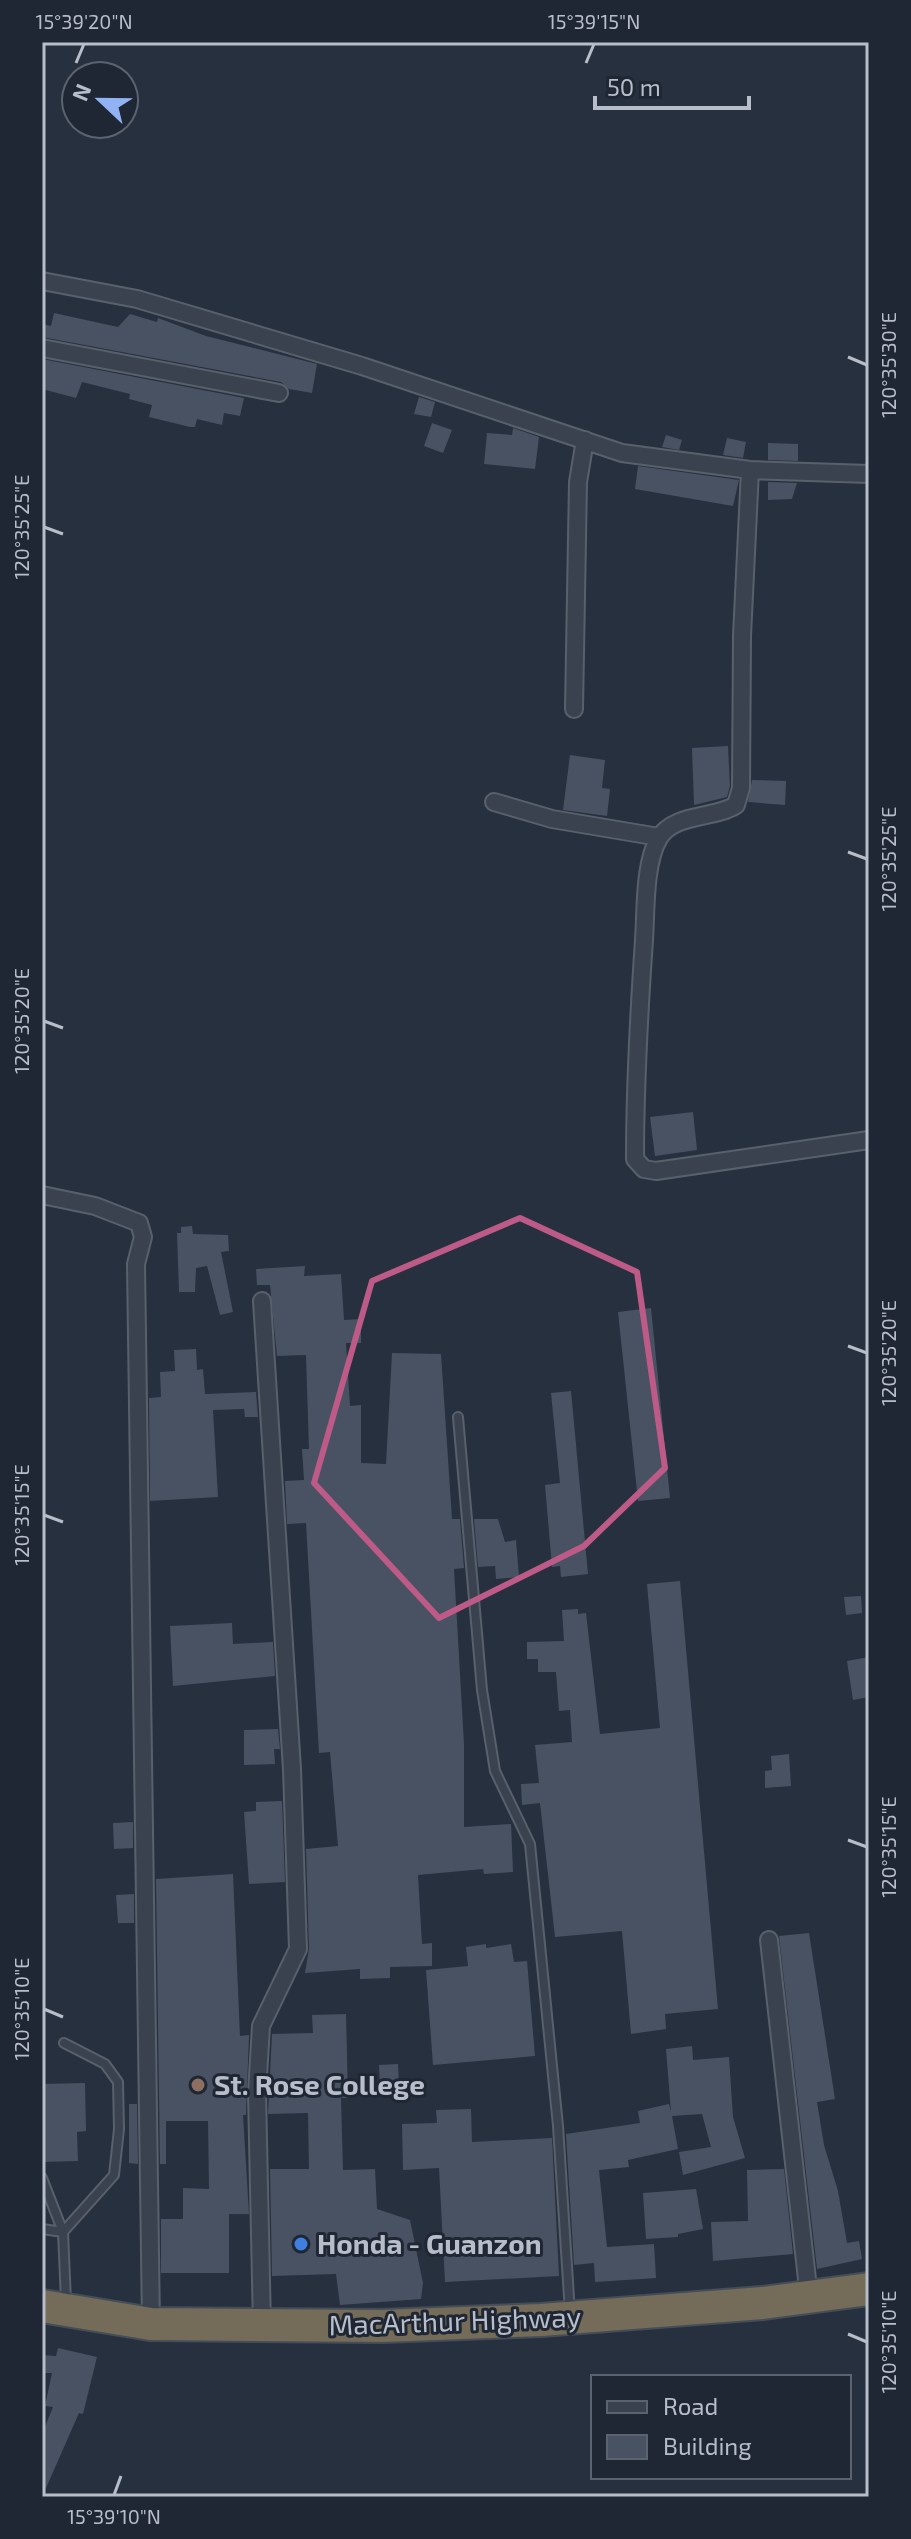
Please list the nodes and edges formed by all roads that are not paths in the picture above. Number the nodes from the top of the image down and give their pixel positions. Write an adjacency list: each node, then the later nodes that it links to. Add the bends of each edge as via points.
1 (42, 281): 4 (street, via 137,299)
2 (42, 348): 3 (street)
3 (279, 393)
4 (585, 440): 5 (street, via 622,453); 7 (street, via 578,482)
5 (750, 470): 6 (street); 9 (street, via 741,788 736,805 726,811 677,823)
6 (869, 474)
7 (574, 709)
8 (494, 802): 9 (street, via 552,819)
9 (659, 837): 10 (street, via 648,878 635,1159 644,1169 656,1171)
10 (869, 1140)
11 (42, 1195): 23 (street, via 126,1215 139,1223 143,1237 136,1264)
12 (262, 1301): 24 (street, via 298,1949 261,2026 257,2093)
13 (458, 1417): 22 (lane, via 482,1690 495,1771 530,1844 558,2126)
14 (769, 1940): 20 (street)
15 (64, 2043): 18 (lane, via 105,2064 118,2082 119,2129 114,2175)
16 (42, 2178): 18 (lane)
17 (42, 2229): 18 (lane)
18 (63, 2232): 21 (lane)
19 (869, 2289): 20 (highway, MacArthur Highway)
20 (809, 2297): 22 (highway, MacArthur Highway)
21 (54, 2308): 23 (highway, MacArthur Highway)
22 (570, 2318): 24 (highway, MacArthur Highway)
23 (151, 2324): 24 (highway, MacArthur Highway)
24 (262, 2327)

